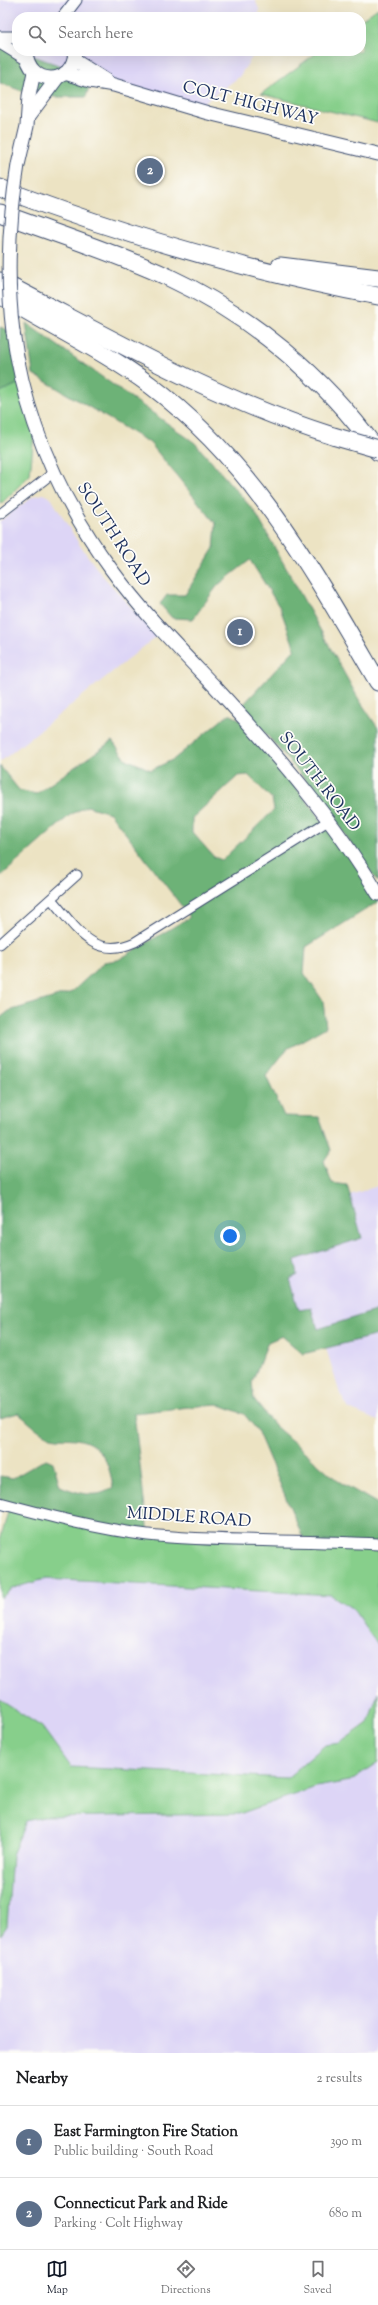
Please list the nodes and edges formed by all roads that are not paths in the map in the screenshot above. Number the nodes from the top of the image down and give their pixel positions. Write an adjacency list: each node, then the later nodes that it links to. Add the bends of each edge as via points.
1 (76, 1): 2 (street); 3 (street)
2 (67, 12)
3 (73, 12)
4 (0, 36): 5 (street)
5 (12, 37)
6 (0, 43): 7 (street)
7 (12, 49)
8 (26, 56): 11 (main road)
9 (74, 56): 12 (main road, SOUTH ROAD)
10 (76, 56): 13 (main road, COLT HIGHWAY)
11 (34, 72): 12 (main road, COLT HIGHWAY, via 41,77); 14 (main road, SOUTH ROAD, via 28,96)
12 (62, 75): 13 (main road, COLT HIGHWAY); 14 (main road, SOUTH ROAD)
13 (114, 85): 15 (main road, COLT HIGHWAY, via 208,113)
14 (28, 117): 24 (main road, SOUTH ROAD, bridge, via 13,200 9,288 18,369 28,410)
15 (378, 154)
16 (0, 188): 18 (highway, via 131,234)
17 (0, 213): 23 (highway, via 155,271 222,306 260,332 312,377 346,412)
18 (249, 267): 19 (highway, via 290,266); 22 (highway)
19 (378, 278)
20 (0, 281): 23 (highway, bridge, via 220,394 274,416)
21 (0, 295): 26 (highway, via 127,369 175,405 214,441 249,480 289,534)
22 (378, 296)
23 (378, 451)
24 (53, 473): 25 (street); 27 (main road, SOUTH ROAD, via 80,522 122,584 246,722)
25 (0, 514)
26 (378, 682)
27 (328, 821): 29 (main road, SOUTH ROAD); 30 (street, via 124,947 113,949 92,943)
28 (77, 875): 30 (street)
29 (378, 894)
30 (51, 899): 31 (street)
31 (0, 944)
32 (0, 1503): 33 (street, MIDDLE ROAD, via 80,1523 148,1535)
33 (378, 1544)

